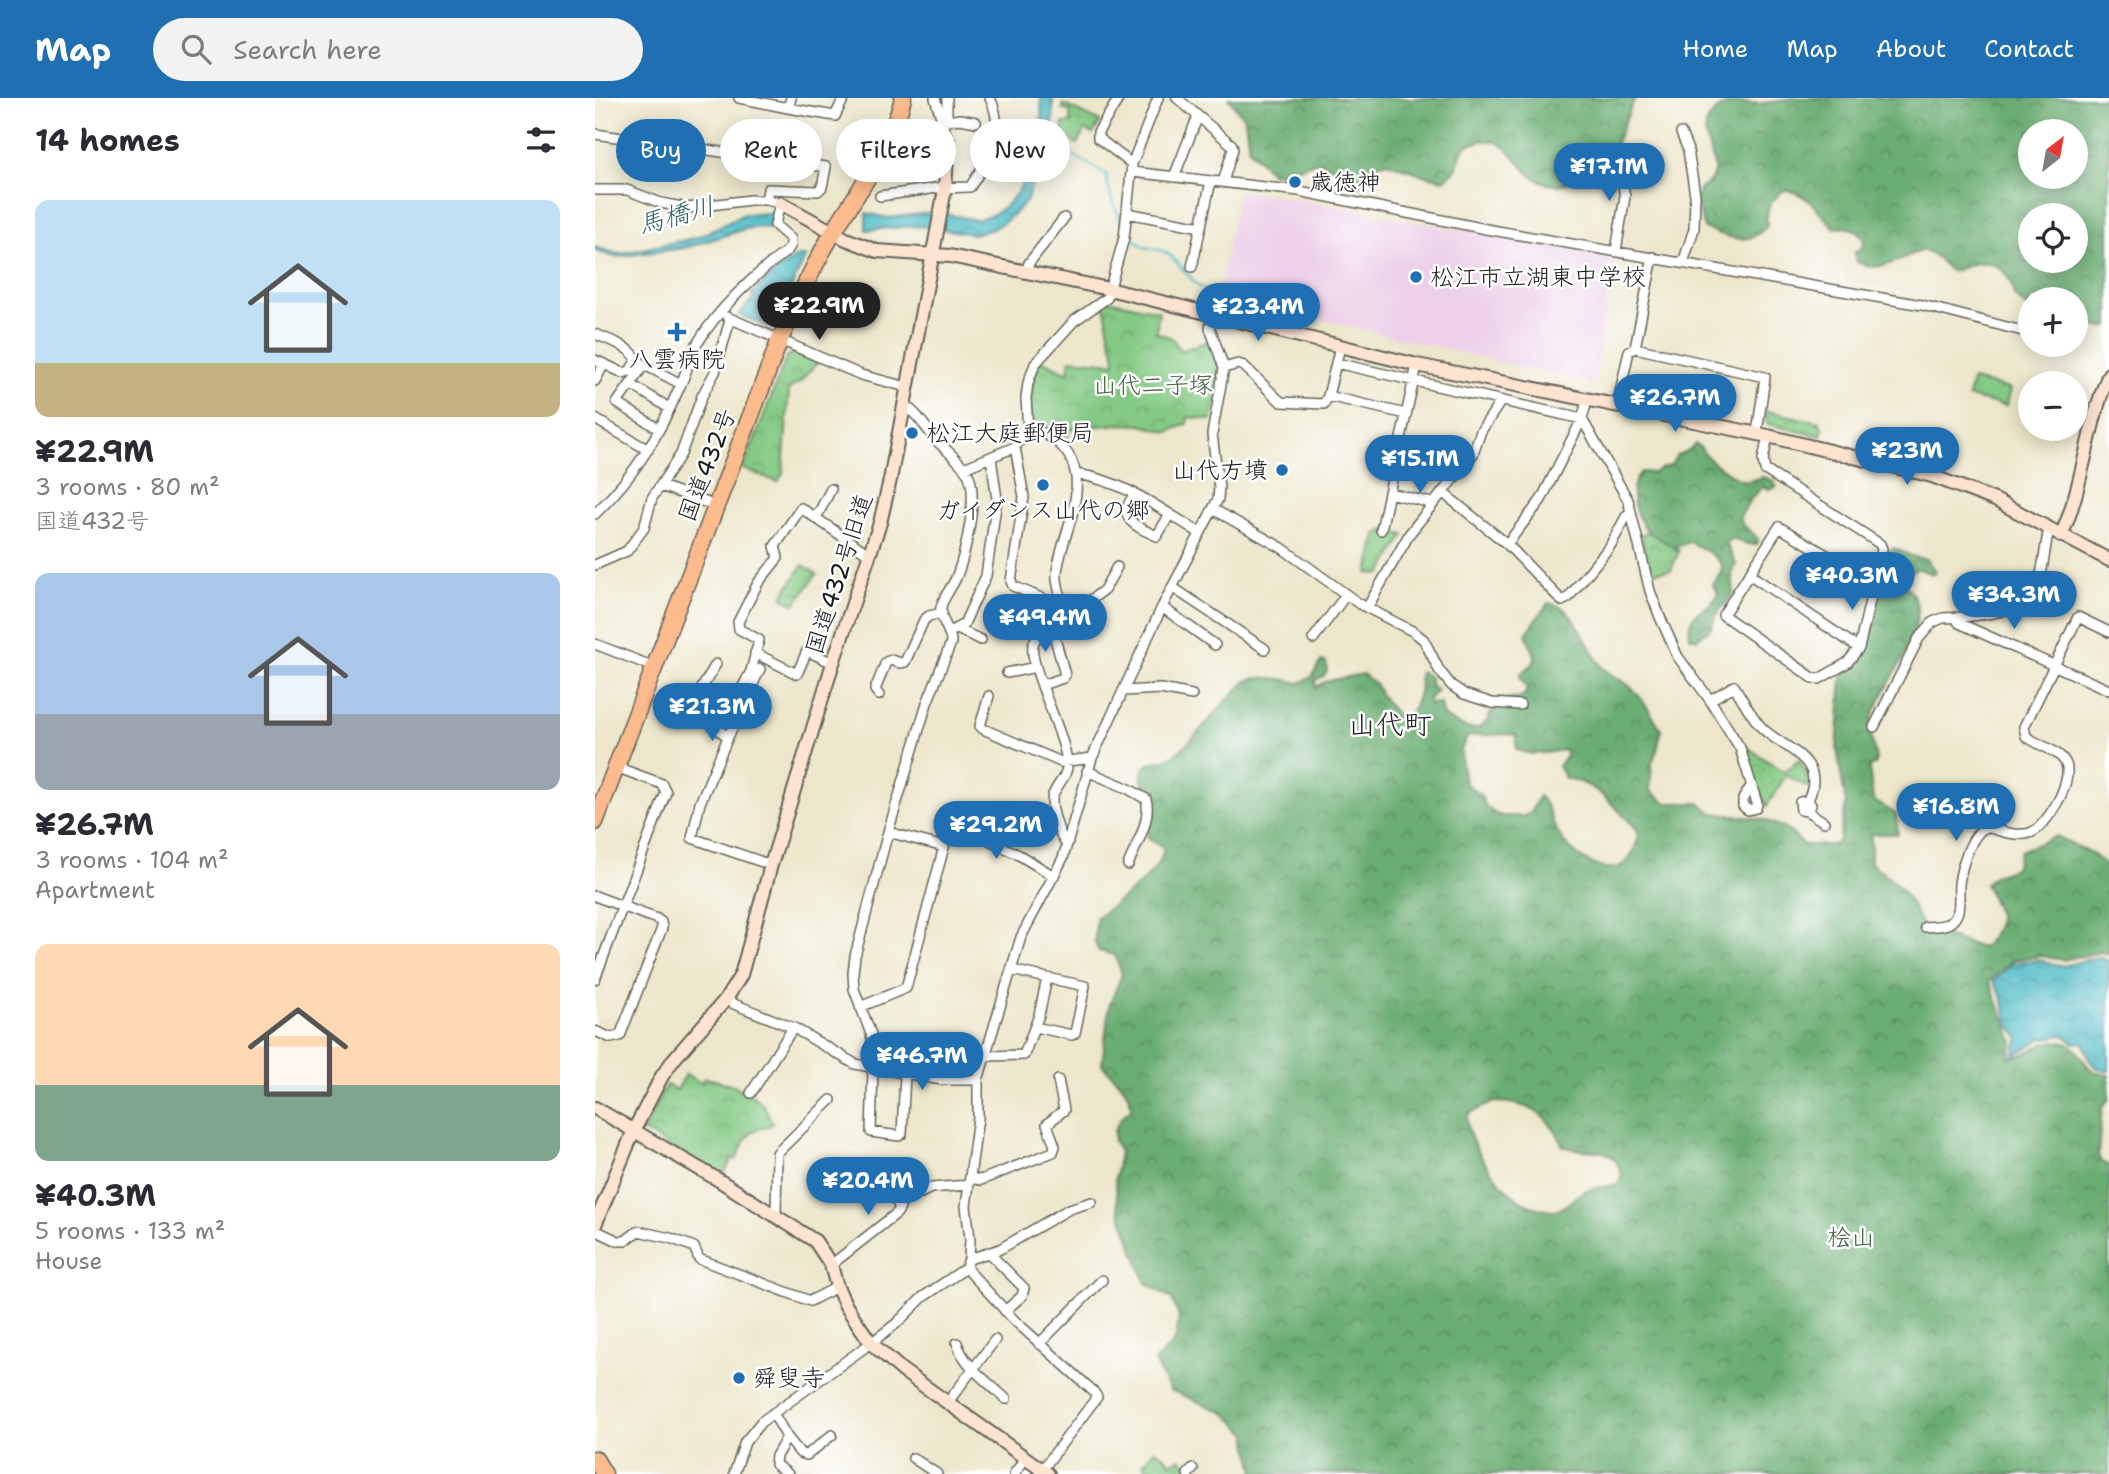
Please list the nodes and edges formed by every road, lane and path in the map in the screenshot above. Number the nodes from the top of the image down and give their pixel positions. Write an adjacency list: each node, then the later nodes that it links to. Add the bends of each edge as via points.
1 (738, 98): 10 (street)
2 (845, 98): 10 (street, via 835,116)
3 (903, 98): 30 (highway, 国道432号, via 884,151)
4 (935, 98): 12 (street, 国道432号旧道)
5 (947, 98): 13 (street, 国道432号旧道)
6 (990, 98): 22 (street, via 996,128 994,148 970,187)
7 (1119, 98): 17 (street, via 1098,138)
8 (1158, 98): 17 (street)
9 (1177, 98): 11 (street)
10 (790, 103)
11 (1198, 116): 18 (street); 21 (street, via 1232,145)
12 (942, 119)
13 (947, 119)
14 (1681, 133): 34 (street, via 1695,195 1694,229)
15 (595, 134): 25 (street, via 826,167 818,191 768,189)
16 (1621, 160): 31 (street, via 1625,196)
17 (1132, 168): 18 (street); 27 (street)
18 (1174, 177): 19 (street)
19 (1211, 181): 21 (street); 29 (street)
20 (945, 182): 22 (street, 国道432号旧道)
21 (1223, 182): 31 (street, via 1299,191)
22 (945, 188): 24 (street); 32 (street, 国道432号旧道)
23 (595, 190): 25 (street, via 627,190 687,208)
24 (880, 196)
25 (767, 200): 26 (street)
26 (780, 203): 30 (street); 38 (street, via 775,225 791,239 791,245)
27 (1127, 213): 29 (street); 37 (street)
28 (1064, 218): 36 (street)
29 (1201, 227): 35 (street)
30 (833, 232): 32 (street, via 877,251); 43 (highway, 国道432号)
31 (1616, 251): 33 (street)
32 (934, 254): 36 (street); 56 (street, 国道432号旧道)
33 (1653, 257): 34 (street); 45 (street)
34 (1683, 263): 41 (street, via 1922,305)
35 (1192, 267)
36 (1026, 272): 37 (street)
37 (1109, 289): 39 (street); 67 (street, via 1107,298 1075,321 1035,364 1026,398)
38 (722, 313): 40 (street); 54 (street, via 697,344)
39 (1212, 313): 44 (street); 50 (street, via 1210,328)
40 (730, 320): 43 (street); 74 (street, via 715,372 681,454)
41 (2018, 329)
42 (595, 334): 47 (street, via 623,347)
43 (779, 342): 56 (street, via 861,375); 80 (highway, 国道432号)
44 (1340, 347): 48 (street); 49 (street)
45 (1635, 348): 61 (street, via 1629,351); 68 (street, via 1765,377)
46 (599, 362): 47 (street, via 623,373); 53 (street)
47 (640, 362): 54 (street); 55 (street)
48 (1336, 363): 52 (street); 57 (street)
49 (1417, 365): 52 (street); 59 (street)
50 (1224, 368): 57 (street, via 1244,366 1282,402 1324,404); 81 (street, via 1213,424 1219,491)
51 (2109, 374): 89 (street)
52 (1413, 380): 58 (street); 63 (street)
53 (595, 381)
54 (681, 384): 62 (street)
55 (632, 385): 62 (street); 66 (street, via 617,403)
56 (907, 387): 60 (street, 国道432号旧道)
57 (1328, 396): 63 (street)
58 (1501, 401): 64 (street); 76 (street, via 1481,431 1473,454)
59 (1587, 401): 61 (street); 64 (street)
60 (904, 405): 72 (street); 91 (street, 国道432号旧道)
61 (1618, 406): 68 (street)
62 (669, 408): 66 (street)
63 (1406, 414): 77 (street)
64 (1582, 419): 82 (street); 90 (street, via 1541,500)
65 (596, 421): 70 (street)
66 (659, 429): 70 (street)
67 (1028, 430): 69 (street); 73 (street, via 1044,434 1064,449)
68 (1763, 434): 87 (street, via 1932,476 1995,500); 96 (street, via 1765,470 1880,544)
69 (1015, 447): 71 (street); 99 (street, via 1024,497 1011,582)
70 (648, 450): 83 (street, via 628,480)
71 (991, 457): 72 (street); 105 (street, via 997,499 986,576 964,624)
72 (964, 468): 102 (street, via 971,483 972,506 960,565)
73 (1076, 474): 78 (street, via 1106,480); 99 (street, via 1071,521 1056,577)
74 (661, 486): 80 (street); 93 (street, via 650,503 644,528 627,551)
75 (831, 489): 85 (street)
76 (1442, 492): 79 (street); 90 (street)
77 (1389, 493): 79 (street); 86 (street)
78 (1135, 494): 84 (street); 84 (street, via 1128,509 1129,522 1157,536)
79 (1432, 503): 101 (street, via 1405,539)
80 (716, 506): 117 (highway, 国道432号)
81 (1213, 509): 88 (street); 98 (street, via 1282,548)
82 (1631, 512): 90 (street, via 1610,546 1562,601); 128 (street, via 1660,617 1678,657)
83 (595, 514)
84 (1170, 514): 88 (street)
85 (816, 518): 91 (street); 113 (street, via 801,508 775,546 778,558 758,583 738,622 739,629 759,640)
86 (1381, 530)
87 (2049, 530): 89 (street); 103 (street, via 2033,596 2015,608)
88 (1200, 533): 97 (street)
89 (2061, 536): 92 (street)
90 (1507, 544)
91 (870, 555): 114 (street, 国道432号旧道)
92 (2109, 560)
93 (595, 565)
94 (1118, 568): 99 (street, via 1104,590 1072,614)
95 (1749, 575): 96 (street, via 1779,527); 111 (street); 111 (street, via 1723,615 1813,678 1847,663)
96 (1874, 583): 111 (street)
97 (1172, 587): 100 (street); 112 (street)
98 (1346, 594): 101 (street); 107 (street)
99 (1062, 607): 104 (street)
100 (1162, 607): 110 (street); 123 (street)
101 (1367, 608): 129 (street, via 1424,640 1439,670 1464,694)
102 (942, 613): 105 (street); 125 (street, via 924,620 905,663 886,662 875,690)
103 (1956, 618): 116 (street); 130 (street, via 1933,622 1924,632)
104 (1052, 627): 118 (street, via 1034,643); 121 (street, via 1065,675)
105 (954, 631): 108 (street); 139 (street)
106 (2109, 632): 116 (street, via 2078,617)
107 (1313, 639)
108 (981, 640)
109 (595, 644): 117 (street)
110 (1215, 645)
111 (1859, 648)
112 (1265, 649)
113 (755, 653): 114 (street, via 796,674 807,651); 124 (street)
114 (833, 663): 142 (street, 国道432号旧道)
115 (716, 664): 131 (street, via 690,708)
116 (2054, 665): 122 (street); 147 (street, via 2024,731 2065,762 2068,779 2064,788 2038,829 2019,835 1987,827 1975,834 1959,882 1955,919)
117 (655, 667): 134 (highway, 国道432号)
118 (1037, 667): 120 (street); 121 (street)
119 (760, 669): 131 (street)
120 (1007, 673)
121 (1042, 685): 133 (street, via 1060,728)
122 (2109, 690)
123 (1123, 691): 126 (street); 132 (street)
124 (739, 694)
125 (879, 695)
126 (1192, 695)
127 (989, 696): 133 (street, via 983,729)
128 (1710, 700): 136 (street, via 1740,748); 138 (street, via 1734,686 1760,725 1804,759 1811,790 1808,800 1799,805)
129 (1520, 705)
130 (1874, 727)
131 (728, 737): 142 (street, via 700,803 692,838)
132 (1092, 758): 133 (street); 135 (street)
133 (1067, 761): 140 (street, via 1052,802)
134 (616, 766): 137 (highway, 国道432号); 146 (street, via 662,784 666,792)
135 (1087, 771): 140 (street); 143 (street, via 1146,799 1144,822)
136 (1751, 786)
137 (595, 822)
138 (1824, 822)
139 (888, 832): 141 (street); 152 (street, via 853,965)
140 (1067, 844): 144 (street)
141 (944, 847): 144 (street, via 954,806 996,818 991,841); 152 (street, via 907,988)
142 (771, 865): 151 (street, 国道432号旧道, via 741,975)
143 (1128, 865)
144 (1054, 876): 148 (street, via 1026,926)
145 (595, 896): 146 (street)
146 (623, 906): 150 (street); 155 (street, via 657,919 662,928 620,1037)
147 (1925, 927)
148 (1012, 970): 149 (street); 156 (street)
149 (1047, 978): 154 (street); 154 (street, via 1084,986 1075,1033)
150 (595, 979)
151 (726, 999): 153 (street); 164 (street, 国道432号旧道, via 662,1076)
152 (860, 1007): 157 (street, via 873,1045)
153 (793, 1027): 157 (street, via 843,1058); 161 (street)
154 (1035, 1027): 156 (street, via 1024,1055)
155 (595, 1031)
156 (986, 1056): 159 (street)
157 (872, 1068): 158 (street); 158 (street, via 871,1132 902,1134)
158 (905, 1075): 159 (street)
159 (978, 1080): 166 (street)
160 (1058, 1080): 166 (street, via 1064,1110 1047,1124 1053,1152)
161 (751, 1093)
162 (831, 1100): 169 (street, via 777,1153)
163 (595, 1108): 164 (street)
164 (634, 1130): 169 (street); 170 (street, 国道432号旧道)
165 (842, 1180): 168 (street, via 861,1177 876,1181)
166 (969, 1182): 168 (street, via 931,1188); 172 (street)
167 (1092, 1202): 171 (street, via 1069,1209)
168 (898, 1204): 173 (street, via 897,1213)
169 (776, 1215): 173 (street, via 815,1241)
170 (595, 1227): 175 (street, via 618,1241 639,1231 670,1238 694,1247 699,1259 810,1301)
171 (989, 1252): 172 (street); 176 (street, via 1024,1288 1022,1296)
172 (967, 1263): 176 (street); 178 (street)
173 (831, 1265): 175 (street)
174 (1103, 1280): 180 (street)
175 (837, 1287): 178 (street)
176 (1005, 1311): 180 (street)
177 (995, 1340): 181 (street)
178 (871, 1343): 183 (street); 184 (street)
179 (957, 1343): 181 (street)
180 (1039, 1344): 190 (street, via 1097,1397)
181 (972, 1368): 182 (street); 183 (street)
182 (1006, 1399)
183 (948, 1402): 189 (street)
184 (773, 1413): 186 (street); 192 (street, via 745,1442)
185 (832, 1435): 186 (street, via 807,1455)
186 (786, 1437): 193 (street, via 775,1464)
187 (913, 1458): 194 (street)
188 (595, 1459): 191 (highway)
189 (1025, 1459): 190 (street); 195 (street)
190 (1045, 1472)
191 (604, 1474)
192 (734, 1474)
193 (788, 1474)
194 (937, 1474)
195 (1014, 1474)

